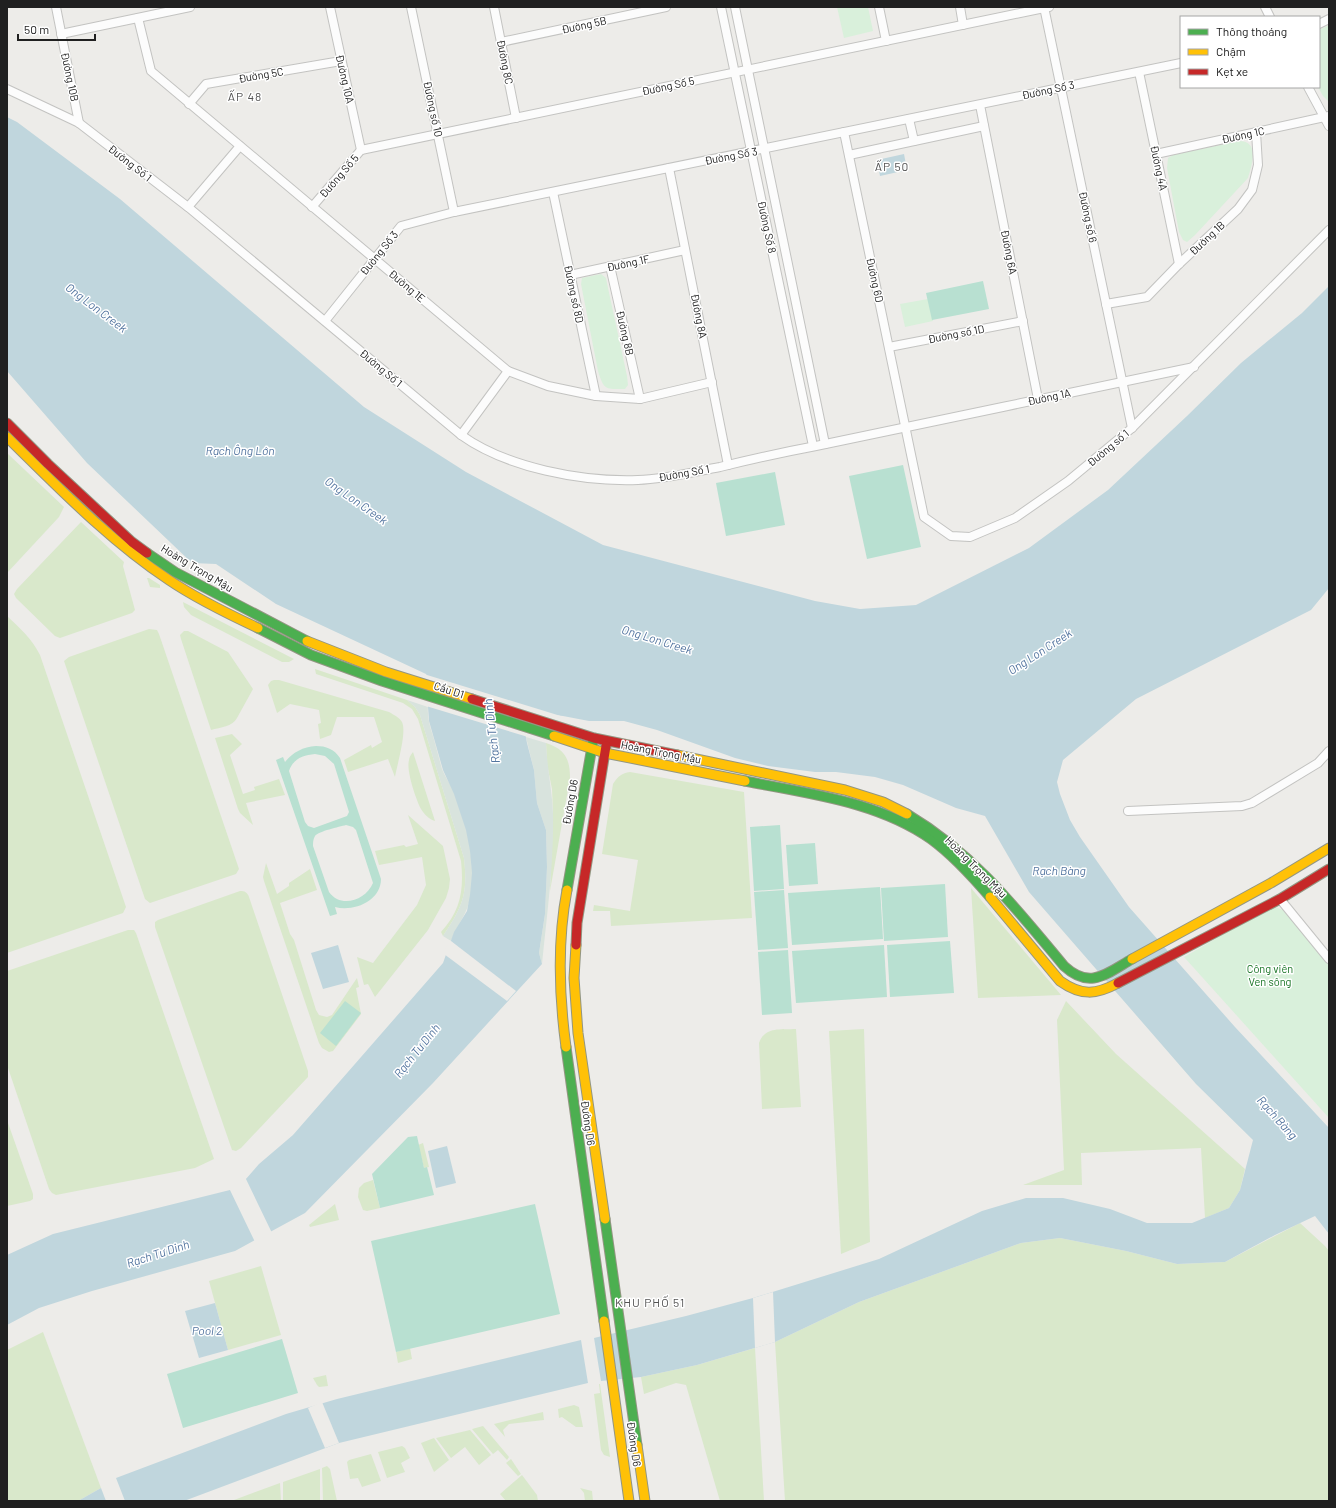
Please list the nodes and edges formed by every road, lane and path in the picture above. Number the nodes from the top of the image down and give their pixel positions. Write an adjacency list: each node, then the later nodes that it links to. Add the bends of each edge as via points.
1 (56, 7): 18 (street, Đường 10B)
2 (190, 7): 14 (street)
3 (330, 7): 21 (street, Đường 10A)
4 (412, 7): 39 (street, Đường số 10)
5 (494, 7): 20 (street, Đường 8C)
6 (666, 7): 20 (street, Đường 5B)
7 (721, 7): 24 (street, Đường Số 8)
8 (735, 7): 23 (street, Đường Số 8)
9 (879, 7): 19 (street)
10 (960, 7): 17 (street)
11 (1046, 7): 17 (street, Đường Số 5); 26 (street, Đường số 6)
12 (1265, 7): 13 (street)
13 (1270, 16)
14 (138, 18): 18 (street); 29 (street, Đường 1E, via 151,71)
15 (1329, 19): 16 (street)
16 (1320, 24)
17 (963, 25): 19 (street, Đường Số 5)
18 (61, 34): 34 (street, Đường 10B)
19 (886, 41): 23 (street, Đường Số 5)
20 (501, 42): 32 (street, Đường 8C)
21 (341, 61): 29 (street, Đường 5C, via 206,84); 43 (street, Đường 10A)
22 (1180, 63): 25 (street, Đường Số 3)
23 (748, 70): 24 (street, Đường Số 5); 42 (street, Đường Số 8)
24 (735, 72): 32 (street, Đường Số 5); 44 (street, Đường Số 8)
25 (1139, 72): 26 (street, Đường Số 3); 45 (street, Đường 4A)
26 (1061, 88): 30 (street, Đường Số 3); 58 (street, Đường số 6)
27 (1309, 88): 31 (street)
28 (7, 89): 34 (street, Đường Số 1)
29 (189, 104): 41 (street, Đường 1E)
30 (980, 105): 33 (street, Đường Số 3); 35 (street, Đường 6A)
31 (1327, 117): 36 (street); 38 (street, Đường 1C)
32 (516, 118): 39 (street, Đường Số 5)
33 (909, 119): 37 (street, Đường Số 3); 40 (street)
34 (79, 123): 49 (street, Đường Số 1)
35 (984, 126): 40 (street); 60 (street, Đường 6A)
36 (1329, 126)
37 (844, 132): 42 (street, Đường Số 3); 46 (street, Đường 6D)
38 (1256, 132): 45 (street, Đường 1C); 55 (street, Đường 1B, via 1258,165 1252,190 1238,209)
39 (439, 134): 43 (street, Đường Số 5); 51 (street, Đường số 10)
40 (914, 141): 46 (street)
41 (240, 146): 49 (street); 50 (street, Đường 1E)
42 (764, 149): 44 (street, Đường Số 3); 74 (street, Đường Số 8)
43 (361, 150): 50 (street, Đường Số 5)
44 (752, 151): 47 (street, Đường Số 3); 75 (street, Đường Số 8)
45 (1156, 154): 55 (street, Đường 4A)
46 (849, 155): 61 (street, Đường 6D)
47 (669, 168): 48 (street, Đường Số 3); 53 (street, Đường 8A)
48 (553, 192): 51 (street, Đường Số 3); 57 (street, Đường số 8D)
49 (188, 207): 59 (street, Đường Số 1)
50 (312, 207): 54 (street, Đường 1E)
51 (454, 212): 54 (street, Đường Số 3, via 401,226)
52 (1329, 230): 62 (street, Đường số 1)
53 (686, 250): 56 (street, Đường 1F); 64 (street, Đường 8A)
54 (374, 259): 59 (street, Đường Số 3); 63 (street, Đường 1E)
55 (1179, 264): 58 (street, Đường 1B, via 1147,297)
56 (610, 266): 57 (street, Đường 1F); 67 (street, Đường 8B)
57 (570, 275): 66 (street, Đường số 8D)
58 (1106, 304): 65 (street, Đường số 6)
59 (325, 321): 72 (street, Đường Số 1)
60 (1023, 321): 61 (street, Đường số 1D); 68 (street, Đường 6A)
61 (889, 347): 70 (street, Đường 6D)
62 (1194, 367): 65 (street, Đường 1A); 71 (street, Đường số 1)
63 (508, 371): 66 (street, Đường 1E, via 548,386); 72 (street)
64 (712, 382): 67 (street, Đường 1E); 76 (street, Đường 8A)
65 (1122, 382): 68 (street, Đường 1A); 71 (street, Đường số 6)
66 (596, 396): 67 (street, Đường 1E)
67 (640, 399)
68 (1038, 399): 70 (street, Đường 1A)
69 (7, 423): 77 (main road, Hoàng Trọng Mậu, via 132,542)
70 (905, 427): 71 (street, Đường số 1, via 924,517 951,536 970,537 1015,518 1068,481); 74 (street)
71 (1132, 428)
72 (461, 435): 76 (street, Đường Số 1, via 500,457 525,465 603,479 646,479 684,475)
73 (7, 437): 78 (main road, via 126,550)
74 (825, 444): 75 (street, Đường Số 1)
75 (814, 446): 76 (street, Đường Số 1)
76 (728, 465)
77 (175, 572): 78 (main road); 79 (main road, Hoàng Trọng Mậu)
78 (170, 582): 80 (main road)
79 (314, 645): 80 (main road); 81 (main road, Hoàng Trọng Mậu)
80 (309, 654): 83 (main road, Cầu D1, via 382,681)
81 (386, 672): 82 (main road, Cầu D1)
82 (556, 726): 84 (main road, Hoàng Trọng Mậu)
83 (555, 736): 86 (main road, Hoàng Trọng Mậu)
84 (594, 738): 85 (main road, Hoàng Trọng Mậu); 86 (main road, Đường D6)
85 (607, 741): 88 (main road, Đường D6); 90 (main road, Hoàng Trọng Mậu, via 845,790 890,805 928,825 960,849 1014,906 1064,966 1073,974 1085,979 1100,977 1182,933 1271,884)
86 (591, 748): 88 (main road, Hoàng Trọng Mậu); 95 (main road, Đường D6, via 565,900 559,972)
87 (1329, 751): 89 (street, via 1318,763 1252,803 1242,806)
88 (605, 753): 92 (main road, Hoàng Trọng Mậu, via 852,803 910,827 930,838 948,853 1060,981 1070,989 1081,992 1093,993 1107,989); 94 (main road, Đường D6, via 577,923 574,978)
89 (1128, 811)
90 (1329, 848)
91 (1329, 869): 92 (main road, Hoàng Trọng Mậu)
92 (1280, 899): 93 (street)
93 (1329, 959)
94 (576, 1018): 95 (main road); 96 (main road, Đường D6)
95 (562, 1020): 97 (main road, Đường D6)
96 (617, 1303): 97 (main road); 99 (main road, Đường D6)
97 (602, 1305): 98 (main road, Đường D6)
98 (629, 1501)
99 (645, 1501)

